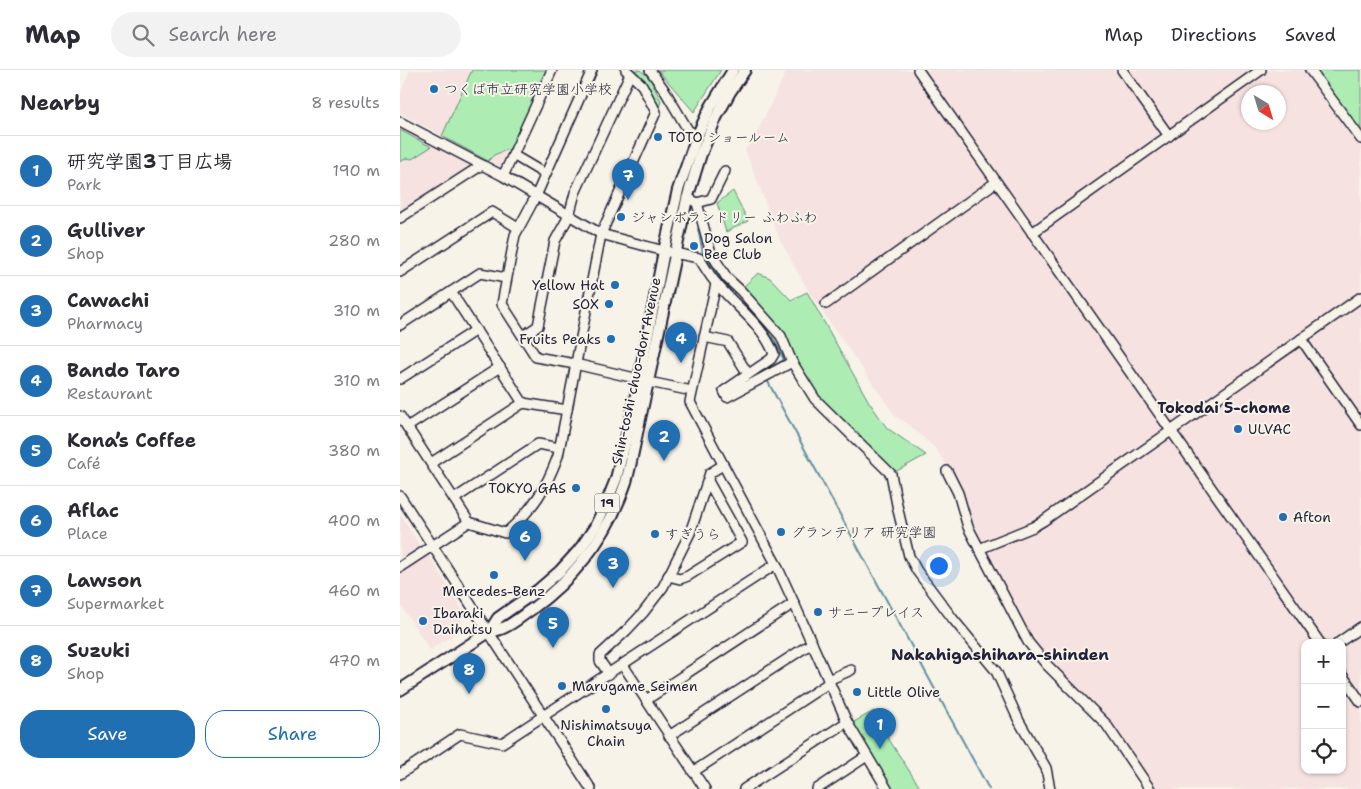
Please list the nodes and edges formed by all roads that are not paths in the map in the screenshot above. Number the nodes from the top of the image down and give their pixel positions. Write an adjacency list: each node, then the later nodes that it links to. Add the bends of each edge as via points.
1 (552, 70): 15 (street)
2 (592, 70): 19 (street)
3 (650, 70): 12 (street, via 688,130)
4 (733, 70): 12 (main road, Shin-toshi chuo-dori Avenue / 19)
5 (745, 70): 22 (main road, Shin-toshi chuo-dori Avenue / 19, via 716,118)
6 (918, 70): 20 (street)
7 (1122, 70): 13 (street)
8 (1261, 70): 13 (street)
9 (1310, 70): 14 (street)
10 (628, 72): 24 (street); 28 (street, via 642,85 656,112)
11 (400, 122): 16 (street)
12 (697, 136): 29 (main road, Shin-toshi chuo-dori Avenue / 19, via 678,190)
13 (1168, 136): 27 (street)
14 (1361, 139)
15 (513, 155): 18 (street); 19 (street)
16 (482, 165): 21 (street); 25 (street)
17 (725, 171): 23 (street, via 710,199)
18 (505, 172)
19 (545, 174): 21 (street)
20 (996, 182): 27 (street); 35 (street)
21 (536, 196): 24 (street); 26 (street)
22 (686, 199): 23 (street); 29 (main road, Shin-toshi chuo-dori Avenue / 19)
23 (697, 202): 41 (street, via 711,254 727,278 781,336)
24 (569, 216): 28 (street); 38 (street, via 555,241 538,326)
25 (400, 218)
26 (518, 228): 30 (street, via 492,212); 31 (street)
27 (1032, 233): 54 (street)
28 (601, 234): 29 (street); 42 (street)
29 (669, 252): 32 (street, via 699,258); 46 (main road, Shin-toshi chuo-dori Avenue / 19); 47 (main road, Shin-toshi chuo-dori Avenue / 19)
30 (400, 272)
31 (506, 278): 33 (street, via 480,273); 38 (street, via 502,304)
32 (716, 284): 39 (street); 44 (street, via 769,342 774,354)
33 (451, 292): 36 (street); 37 (street)
34 (1361, 297): 40 (street)
35 (826, 304)
36 (400, 325)
37 (476, 330): 43 (street); 45 (street)
38 (523, 336): 42 (street, via 536,357)
39 (704, 337): 44 (street, via 728,342); 48 (street)
40 (1301, 339): 52 (street); 54 (street)
41 (792, 362): 44 (street, via 727,397 724,391); 93 (street, via 815,399 890,474 909,556 953,619 996,671 1046,768)
42 (575, 364): 46 (street); 50 (street)
43 (500, 367): 49 (street); 53 (street)
44 (748, 374)
45 (400, 379)
46 (638, 379): 70 (main road, Shin-toshi chuo-dori Avenue / 19, via 634,410 616,478 595,527 560,571 498,618)
47 (649, 382): 48 (street); 70 (main road, Shin-toshi chuo-dori Avenue / 19, via 626,482 603,533 587,557 554,591 505,628)
48 (692, 391): 57 (street, via 690,402)
49 (524, 403): 50 (street); 56 (street)
50 (567, 410): 55 (street)
51 (400, 416): 53 (street)
52 (1361, 425)
53 (407, 427): 56 (street)
54 (1171, 431): 64 (street, via 1043,521); 71 (street)
55 (559, 448): 61 (street, via 538,444); 62 (street, via 552,473 540,497 508,531 505,533)
56 (431, 464): 61 (street)
57 (723, 465): 59 (street, via 710,473); 65 (street)
58 (947, 471): 64 (street)
59 (708, 481): 67 (street, via 690,533); 67 (street, via 742,542 688,576 680,579)
60 (400, 496): 63 (street)
61 (454, 499): 62 (street)
62 (469, 522): 63 (street)
63 (432, 546): 66 (street); 70 (street)
64 (979, 549): 94 (street, via 1028,642 1106,724)
65 (776, 564): 68 (street); 74 (street)
66 (400, 567)
67 (668, 576): 76 (street, via 643,613 600,655 600,661)
68 (794, 603): 73 (street); 80 (street)
69 (1361, 627): 72 (street)
70 (488, 632): 79 (main road, Shin-toshi chuo-dori Avenue / 19); 82 (street)
71 (1317, 639)
72 (1344, 639)
73 (812, 643): 77 (street); 84 (street)
74 (623, 665): 76 (street); 80 (street)
75 (847, 668): 77 (street)
76 (609, 674): 82 (street)
77 (829, 681): 83 (street); 86 (street)
78 (1346, 681): 81 (street)
79 (400, 690)
80 (646, 700): 84 (street)
81 (1361, 702)
82 (544, 716): 87 (street, via 502,743 460,734); 88 (street)
83 (847, 722): 85 (street); 90 (street)
84 (669, 736): 86 (street)
85 (867, 756): 91 (street); 92 (street)
86 (693, 772): 89 (street)
87 (400, 774)
88 (591, 789)
89 (704, 789)
90 (744, 789)
91 (816, 789)
92 (887, 789)
93 (1050, 789)
94 (1150, 789)

